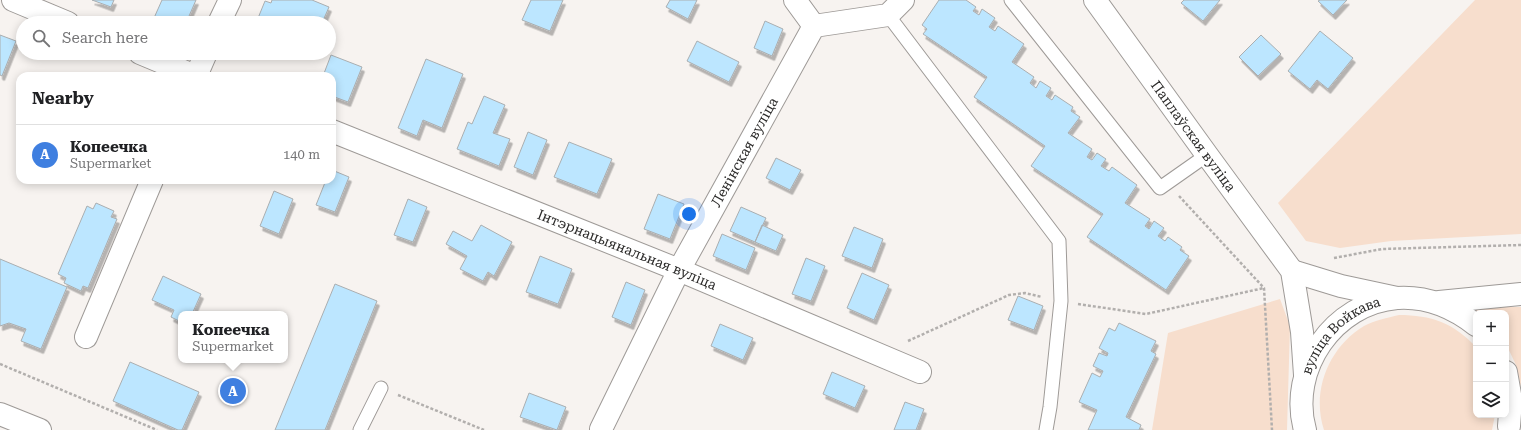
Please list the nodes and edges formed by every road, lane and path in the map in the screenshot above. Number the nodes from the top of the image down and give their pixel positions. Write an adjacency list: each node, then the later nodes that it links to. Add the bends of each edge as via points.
1 (13, 0): 8 (street)
2 (230, 0): 9 (street)
3 (795, 0): 10 (street)
4 (903, 0): 7 (street)
5 (1011, 0): 17 (lane, via 1160,188)
6 (1095, 0): 16 (street, Паплаўская вуліца)
7 (888, 15): 10 (street); 26 (lane, via 1059,240)
8 (51, 16)
9 (222, 16)
10 (814, 26): 21 (street, Ленінская вуліца)
11 (157, 60): 13 (street)
12 (203, 60): 14 (street)
13 (185, 72)
14 (197, 72)
15 (336, 133): 21 (street, Інтэрнацыянальная вуліца)
16 (1207, 156): 17 (lane); 22 (street, Паплаўская вуліца)
17 (1167, 183): 23 (path)
18 (150, 184): 29 (street)
19 (1521, 245): 20 (path, via 1382,249)
20 (1332, 258)
21 (679, 270): 30 (street, Інтэрнацыянальная вуліца); 39 (street, Ленінская вуліца)
22 (1292, 271): 25 (street, via 1341,286); 33 (street, Паплаўская вуліца, via 1302,332)
23 (1264, 288): 26 (path, via 1146,314); 45 (path)
24 (1521, 294): 27 (street, вуліца Войкава)
25 (1397, 298): 27 (street, вуліца Войкава); 33 (street, вуліца Войкава, via 1372,304 1349,315 1326,336 1315,351)
26 (1061, 301): 30 (path, via 1025,293 1009,295 924,334); 44 (lane)
27 (1436, 303): 28 (street, вуліца Войкава, via 1460,313)
28 (1473, 323)
29 (86, 336)
30 (872, 351): 32 (street, Інтэрнацыянальная вуліца)
31 (0, 364): 41 (path)
32 (920, 372)
33 (1305, 375): 46 (street, вуліца Войкава, via 1301,397)
34 (1508, 382): 38 (street, via 1511,400)
35 (381, 388): 42 (lane); 43 (path)
36 (1521, 405): 38 (street)
37 (0, 414): 40 (street)
38 (1508, 428)
39 (601, 429)
40 (40, 430)
41 (157, 430)
42 (360, 430)
43 (484, 430)
44 (1046, 430)
45 (1272, 430)
46 (1305, 430)

